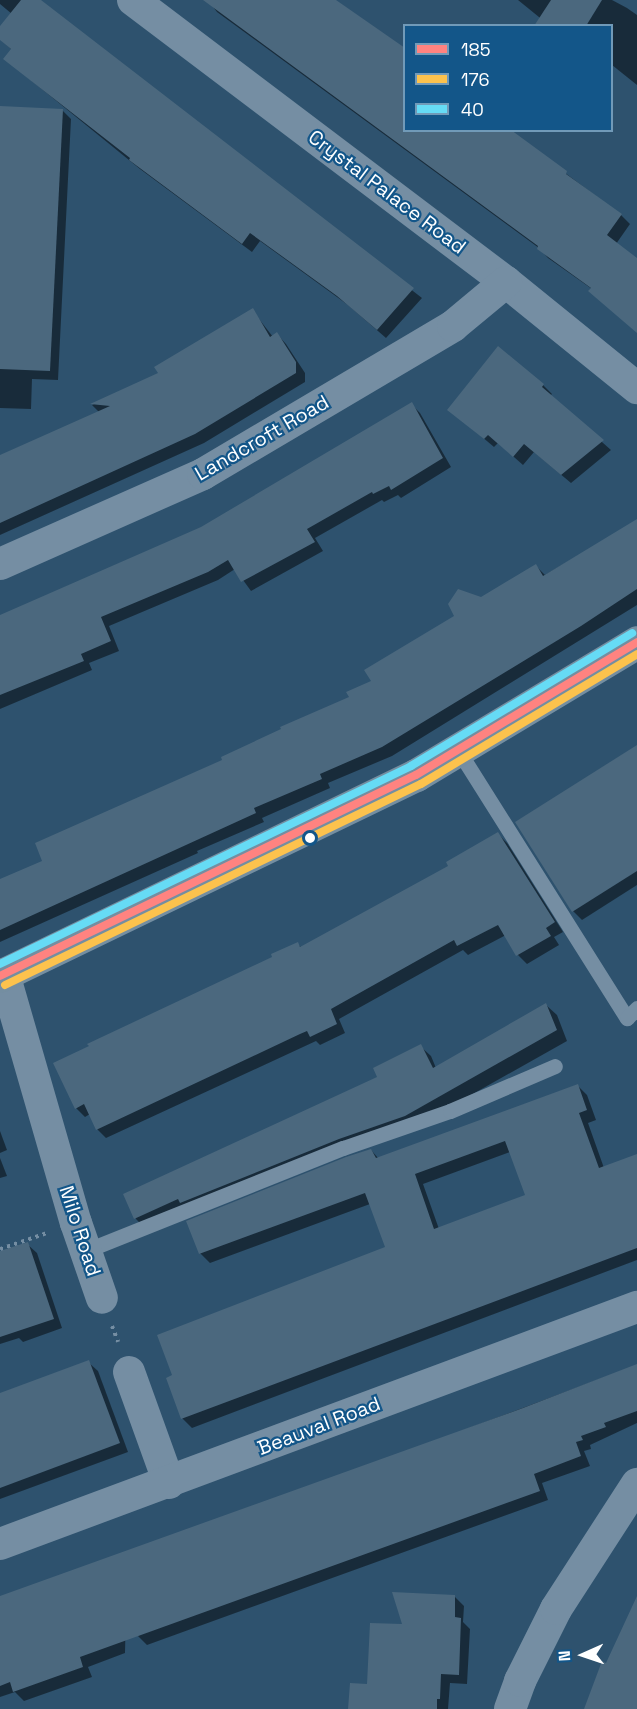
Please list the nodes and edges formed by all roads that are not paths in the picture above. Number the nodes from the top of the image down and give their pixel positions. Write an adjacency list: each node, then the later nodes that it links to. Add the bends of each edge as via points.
1 (133, 0): 2 (street, Crystal Palace Road)
2 (506, 282): 3 (street, Crystal Palace Road); 4 (street, Landcroft Road, via 453,326 203,474)
3 (637, 388)
4 (0, 564)
5 (637, 642): 6 (main road)
6 (458, 750): 7 (main road, via 416,775); 8 (lane, via 627,1018)
7 (2, 975): 10 (street, Milo Road)
8 (637, 1008)
9 (555, 1066): 10 (lane, via 450,1111)
10 (81, 1237): 11 (street, Milo Road)
11 (102, 1298)
12 (637, 1307): 14 (street, Beauval Road)
13 (129, 1372): 14 (street)
14 (170, 1483): 16 (street, Beauval Road)
15 (637, 1484): 17 (street, via 556,1609 520,1680)
16 (0, 1544)
17 (510, 1709)

